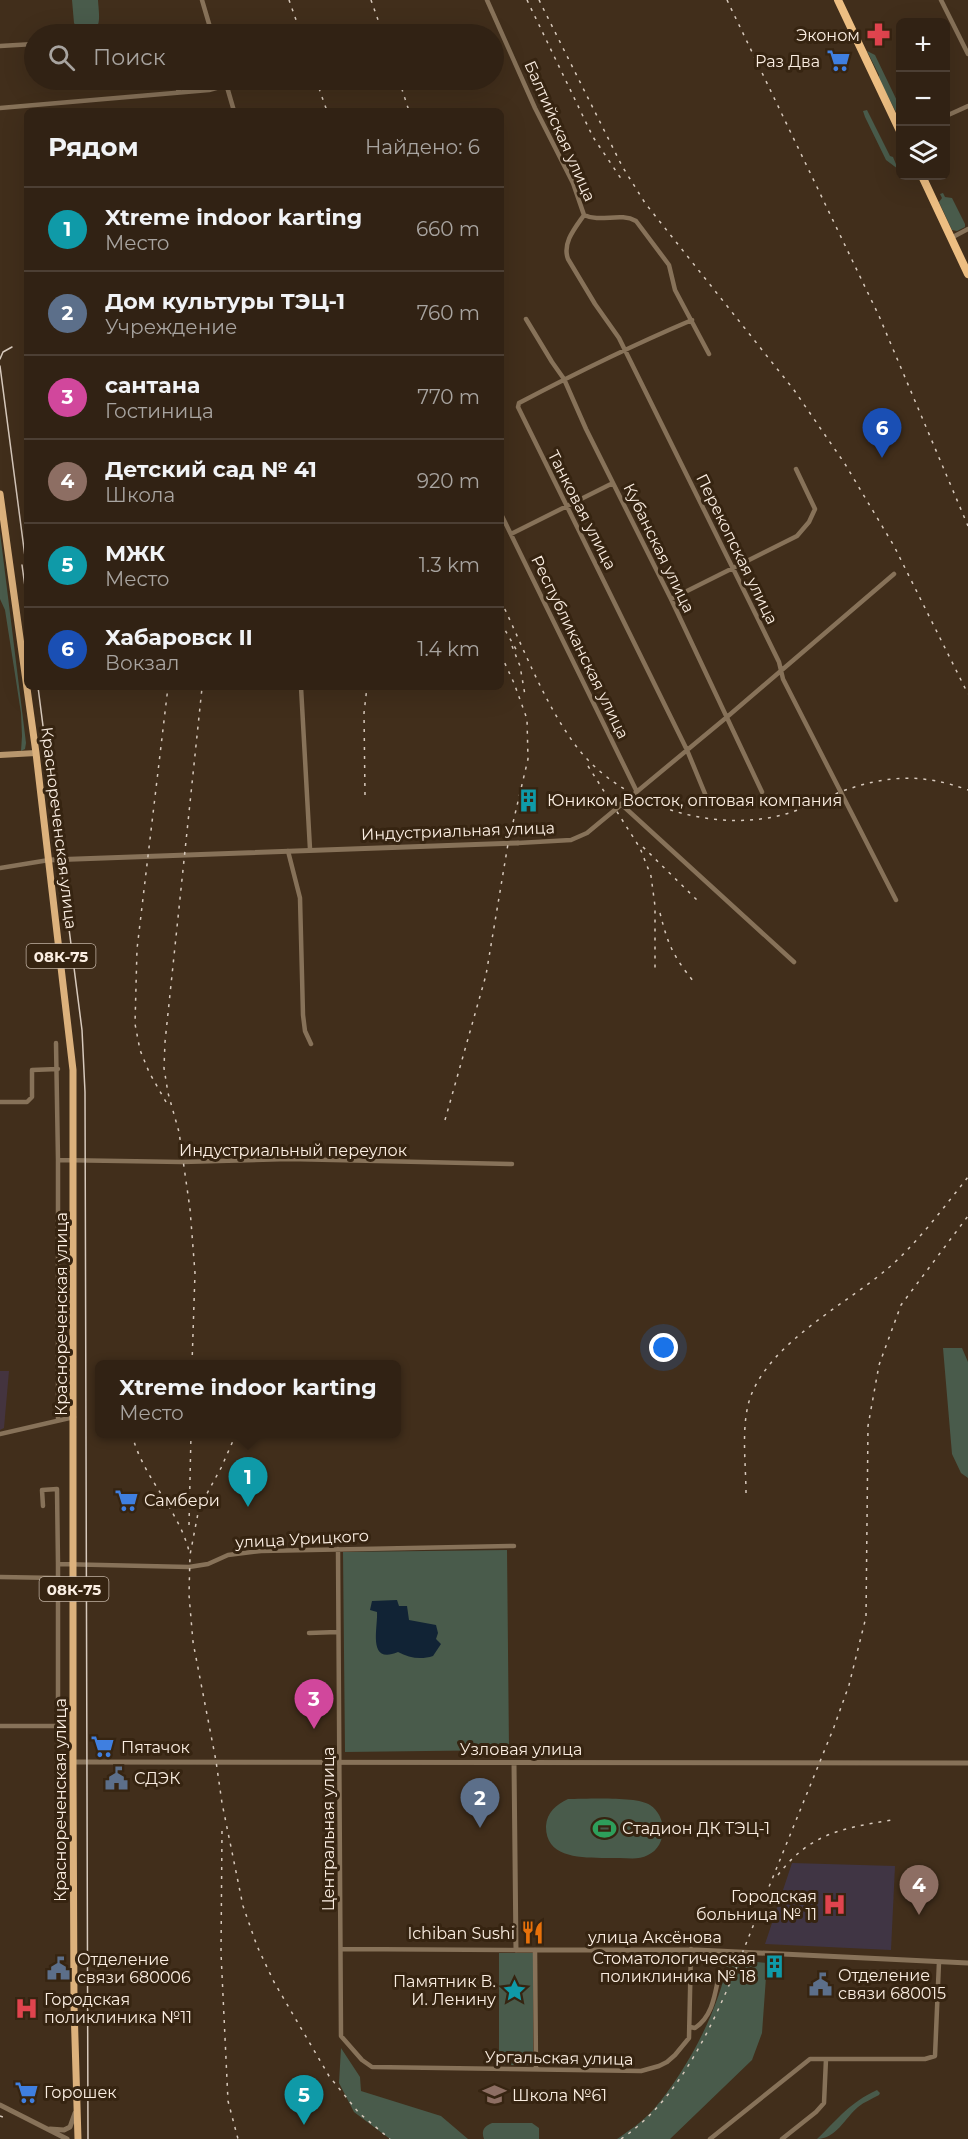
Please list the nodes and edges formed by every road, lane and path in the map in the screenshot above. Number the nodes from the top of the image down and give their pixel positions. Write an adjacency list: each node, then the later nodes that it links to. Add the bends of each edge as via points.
1 (202, 0): 5 (street)
2 (487, 0): 6 (street, Балтийская улица)
3 (838, 0): 18 (highway)
4 (941, 0): 10 (street)
5 (209, 24)
6 (498, 24)
7 (504, 38): 20 (street, Балтийская улица, via 573,183)
8 (24, 45): 9 (street)
9 (0, 46)
10 (968, 54)
11 (209, 90): 13 (street)
12 (228, 90): 16 (street)
13 (179, 92): 15 (street)
14 (968, 106): 17 (street)
15 (0, 108)
16 (233, 108)
17 (950, 114)
18 (896, 120)
19 (924, 180): 22 (highway)
20 (584, 215): 25 (street, Балтийская улица, via 636,221 669,265 675,290); 26 (street, Перекопская улица, via 568,242 566,255)
21 (968, 229): 22 (street)
22 (951, 238): 23 (highway)
23 (968, 274)
24 (526, 319): 28 (street, Кубанская улица)
25 (692, 320): 26 (street, Танковая улица); 27 (street, Балтийская улица)
26 (625, 349): 28 (street, Танковая улица); 35 (street, Перекопская улица)
27 (710, 354)
28 (564, 379): 30 (street, Кубанская улица); 32 (street, Танковая улица, via 518,407)
29 (796, 469): 35 (street, via 814,509 806,527 793,540)
30 (613, 483): 32 (street); 37 (street, Кубанская улица)
31 (0, 494): 38 (main road, Краснореченская улица)
32 (567, 506): 34 (street); 43 (street, Танковая улица)
33 (504, 520): 34 (street, Республиканская улица)
34 (511, 534): 46 (street, Республиканская улица)
35 (734, 569): 37 (street); 39 (street, Перекопская улица)
36 (894, 574): 39 (street, Индустриальная улица)
37 (670, 599): 42 (street, Кубанская улица)
38 (24, 667)
39 (781, 671): 42 (street, Индустриальная улица); 55 (street, Перекопская улица)
40 (27, 690): 44 (main road, Краснореченская улица)
41 (301, 690): 51 (street)
42 (727, 717): 43 (street, Индустриальная улица); 47 (street, Кубанская улица)
43 (687, 750): 46 (street, Индустриальная улица); 48 (street, Танковая улица)
44 (36, 753): 45 (main road); 53 (main road, Краснореченская улица / 08К-75)
45 (0, 755)
46 (636, 790): 49 (street, Индустриальная улица)
47 (762, 792)
48 (708, 801)
49 (621, 804): 50 (street, Индустриальная улица, via 579,837); 56 (street)
50 (518, 843): 51 (street, Индустриальная улица)
51 (310, 849): 52 (street, Индустриальная улица)
52 (288, 851): 53 (street, Индустриальная улица); 58 (street, via 300,898 303,1015)
53 (49, 860): 54 (street, Индустриальная улица); 62 (main road, Краснореченская улица / 08К-75, via 73,1070)
54 (0, 868)
55 (896, 900)
56 (794, 962)
57 (56, 1043): 59 (street)
58 (311, 1044)
59 (58, 1069): 60 (street, via 32,1070 32,1097 27,1102); 61 (street)
60 (0, 1102)
61 (58, 1160): 62 (street, Индустриальный переулок); 65 (street)
62 (74, 1160): 63 (street, Индустриальный переулок); 64 (main road, Краснореченская улица / 08К-75)
63 (512, 1164)
64 (74, 1417): 65 (street); 71 (main road, Краснореченская улица / 08К-75)
65 (58, 1420): 66 (street)
66 (0, 1434)
67 (43, 1506): 70 (street, via 42,1491 57,1489)
68 (514, 1545): 69 (street, улица Урицкого)
69 (338, 1550): 71 (street, улица Урицкого, via 261,1551 228,1555 189,1567); 74 (street, Центральная улица)
70 (58, 1564): 71 (street, улица Урицкого); 73 (street)
71 (74, 1564): 78 (main road, Краснореченская улица / 08К-75)
72 (0, 1577): 73 (street)
73 (58, 1578): 76 (street, via 57,1726)
74 (337, 1632): 75 (street); 77 (street, Центральная улица)
75 (309, 1633)
76 (0, 1726)
77 (340, 1761): 78 (street, Узловая улица); 79 (street, Узловая улица); 81 (street, Центральная улица)
78 (73, 1762): 93 (main road, Краснореченская улица / 08К-75)
79 (514, 1763): 80 (street, Узловая улица); 82 (street)
80 (968, 1763)
81 (341, 1949): 82 (street, улица Аксёнова); 89 (street, Центральная улица)
82 (516, 1950): 83 (street, улица Аксёнова)
83 (534, 1950): 84 (street, улица Аксёнова); 91 (street)
84 (691, 1950): 85 (street, улица Аксёнова); 88 (street, Ургальская улица)
85 (939, 1962): 86 (street, улица Аксёнова); 90 (street, via 935,2056)
86 (968, 1963)
87 (720, 1970): 88 (street, via 710,2014 703,2023)
88 (690, 2027): 91 (street, Ургальская улица, via 689,2038 659,2067 641,2071)
89 (341, 2036): 91 (street, Ургальская улица, via 372,2067)
90 (826, 2059): 97 (street, via 810,2059); 98 (street, via 824,2103)
91 (536, 2068)
92 (0, 2105): 94 (street)
93 (78, 2105): 94 (street, via 70,2127); 96 (main road, Краснореченская улица / 08К-75)
94 (48, 2129): 95 (street)
95 (67, 2139)
96 (78, 2139)
97 (710, 2139)
98 (782, 2139)

